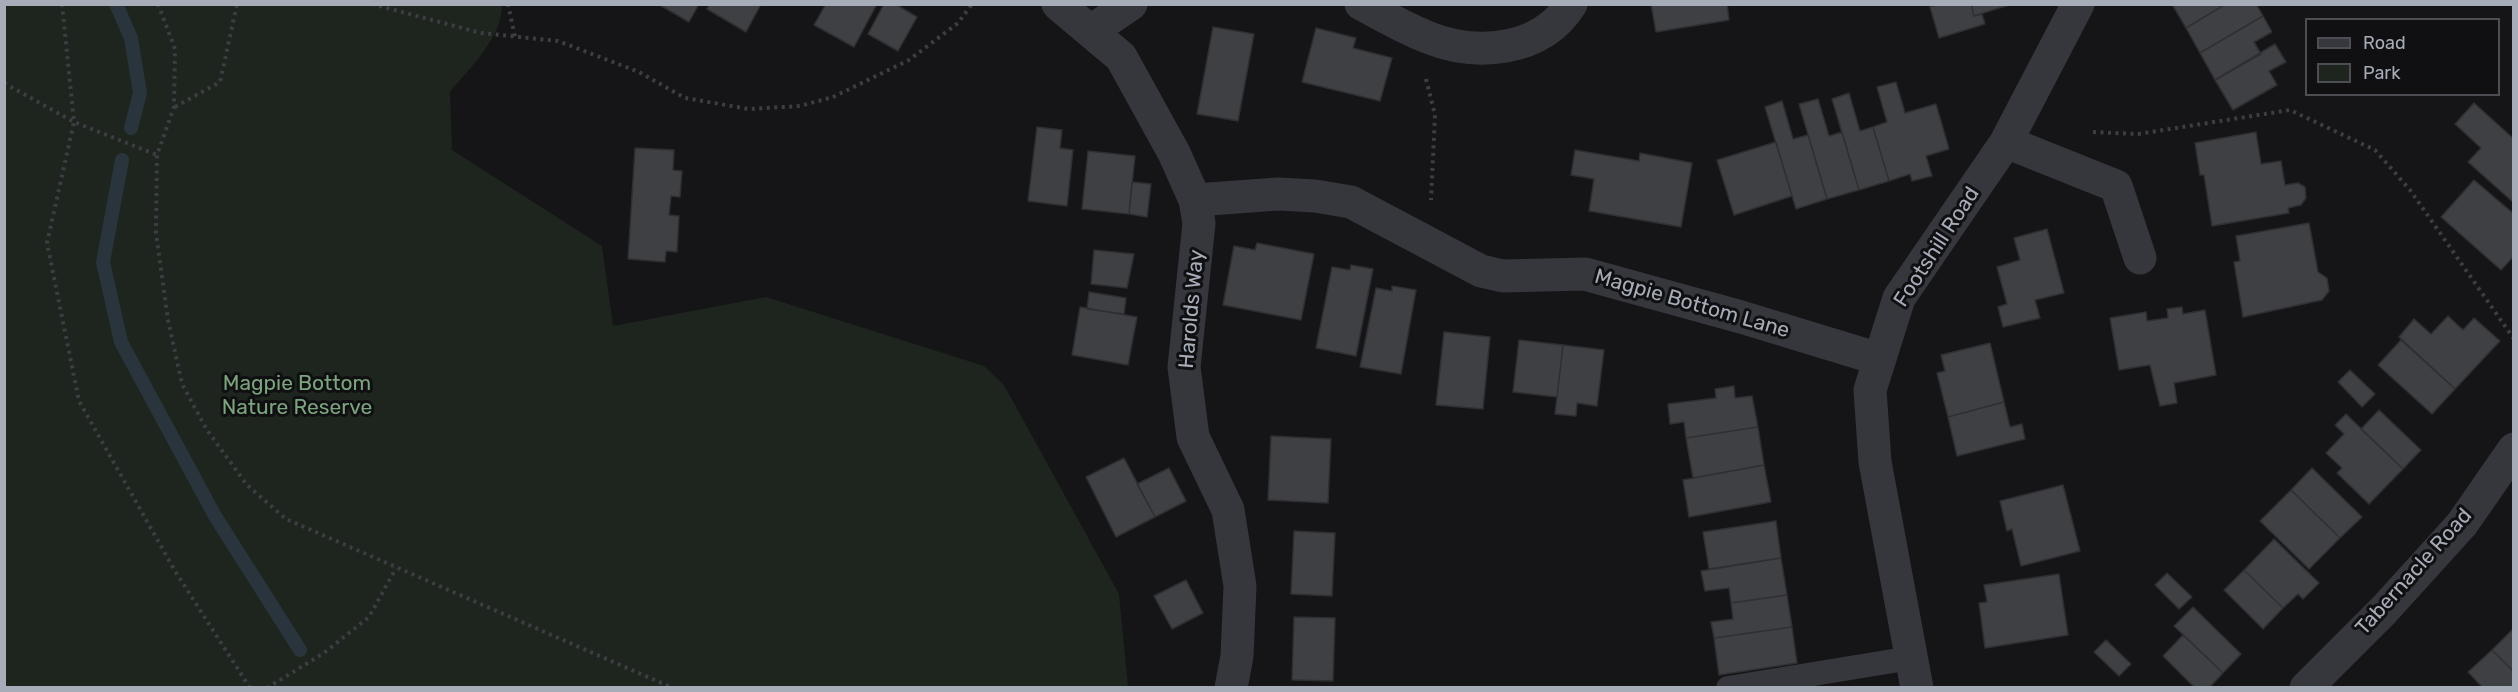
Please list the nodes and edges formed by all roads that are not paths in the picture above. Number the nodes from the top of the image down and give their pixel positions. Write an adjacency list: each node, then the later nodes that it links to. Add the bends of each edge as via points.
1 (1058, 4): 6 (street, Harolds Way)
2 (1131, 4): 6 (street)
3 (1571, 4): 5 (street, via 1563,18 1515,46 1470,48 1428,38)
4 (2078, 4): 7 (street, Footshill Road)
5 (1370, 7)
6 (1091, 31): 8 (street, Harolds Way, via 1121,57)
7 (2006, 142): 9 (street, via 2116,186); 10 (street, Footshill Road, via 1899,298)
8 (1195, 200): 10 (street, Magpie Bottom Lane, via 1278,194 1351,202 1481,271 1503,276 1585,274); 13 (street, Harolds Way, via 1199,223 1184,367 1193,437 1228,510 1240,586)
9 (2140, 258)
10 (1879, 359): 12 (street, Footshill Road, via 1870,390 1875,462)
11 (2514, 449): 15 (street, Tabernacle Road, via 2462,524 2384,610)
12 (1914, 673): 14 (lane)
13 (1231, 687)
14 (1728, 687)
15 (2306, 687)

